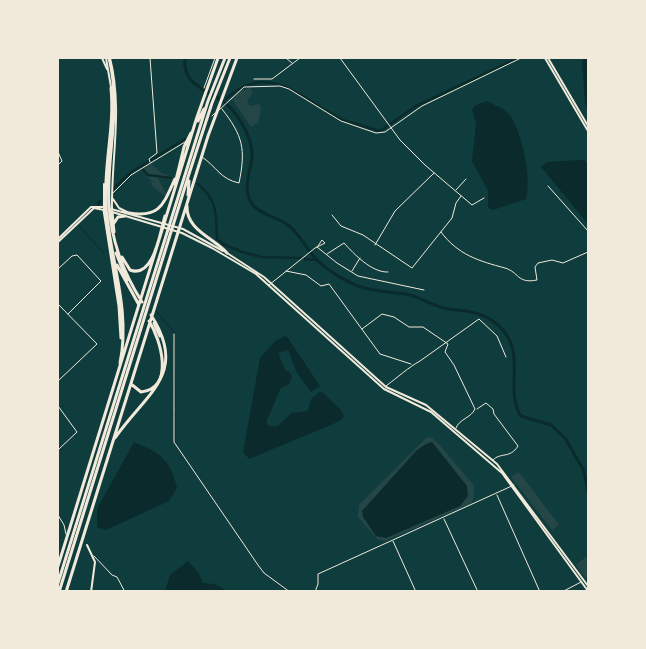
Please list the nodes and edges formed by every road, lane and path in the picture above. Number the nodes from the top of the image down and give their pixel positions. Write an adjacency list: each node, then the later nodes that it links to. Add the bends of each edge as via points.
1 (102, 58): 14 (main road)
2 (108, 58): 14 (main road); 19 (highway); 36 (main road, via 116,87 118,117)
3 (150, 58): 28 (street, via 156,153)
4 (217, 58): 17 (street); 91 (highway)
5 (225, 58): 18 (highway)
6 (230, 58): 18 (highway)
7 (236, 58): 99 (highway, via 208,136)
8 (286, 58): 13 (street)
9 (300, 58): 13 (street)
10 (340, 58): 23 (street)
11 (521, 58): 23 (street, via 422,106)
12 (546, 58): 22 (main road); 24 (main road)
13 (292, 64): 15 (street, via 272,78)
14 (109, 72): 16 (main road)
15 (254, 79)
16 (111, 88): 19 (highway); 39 (main road)
17 (204, 88)
18 (210, 102): 30 (highway, via 184,147); 32 (highway); 78 (highway)
19 (114, 108): 63 (highway, via 109,205 114,239); 72 (highway, via 106,205 122,304)
20 (222, 108): 21 (street); 23 (street, via 244,87 280,86 348,125 376,133); 27 (street, via 237,128 242,142 244,160 239,183 223,177)
21 (212, 116)
22 (588, 126)
23 (390, 128): 31 (street)
24 (588, 131)
25 (185, 142): 28 (street)
26 (58, 152): 29 (street, via 62,161)
27 (202, 156)
28 (150, 162): 36 (street)
29 (58, 164)
30 (178, 172): 41 (highway, via 158,209 150,214); 49 (highway, via 149,265 140,272 130,270)
31 (434, 173): 35 (street); 51 (street, via 395,211)
32 (190, 174): 53 (highway, via 187,210 192,223); 70 (highway)
33 (466, 179): 35 (street)
34 (548, 186): 46 (street)
35 (455, 191): 37 (street)
36 (112, 195): 40 (main road); 41 (main road, via 118,208)
37 (461, 196): 38 (street, via 472,205); 47 (street, via 452,218)
38 (484, 198)
39 (106, 209): 40 (main road); 48 (main road, via 94,208); 50 (highway); 56 (highway)
40 (112, 211): 43 (main road); 44 (main road); 45 (highway)
41 (129, 213): 44 (main road)
42 (332, 215): 51 (street, via 341,226 363,235)
43 (125, 216): 45 (highway, via 116,218); 61 (main road, via 182,233)
44 (134, 216): 53 (main road, via 183,229)
45 (114, 228): 49 (highway)
46 (588, 231)
47 (440, 232): 51 (street, via 412,268); 52 (street, via 467,256 507,269 521,280 538,278 535,267 538,263 552,260 564,263)
48 (58, 241)
49 (116, 242): 56 (highway)
50 (109, 243): 63 (highway, via 118,267); 72 (highway, via 121,316)
51 (374, 245)
52 (588, 252)
53 (227, 253): 61 (main road)
54 (327, 254): 55 (street, via 344,243); 58 (street, via 316,248); 59 (street)
55 (360, 258): 59 (street); 60 (street, via 376,269)
56 (118, 261): 63 (highway)
57 (58, 269): 65 (street, via 75,254 101,281)
58 (286, 271): 61 (street); 67 (street, via 306,275 321,286 329,284)
59 (352, 272): 62 (street, via 368,279)
60 (388, 272)
61 (270, 284): 75 (main road)
62 (424, 290)
63 (140, 302): 66 (highway)
64 (58, 304): 65 (street)
65 (67, 314): 74 (street, via 96,344)
66 (152, 321): 70 (highway, via 163,359 158,380 148,392 141,392 130,383); 81 (highway, via 165,356 159,385 128,419)
67 (362, 329): 69 (street, via 382,314 394,317 409,327 424,327); 73 (street, via 382,356)
68 (174, 334): 96 (street, via 174,442 264,572)
69 (446, 343): 71 (street, via 479,319 497,336); 73 (street); 79 (street, via 444,352 474,405 473,413 458,423)
70 (136, 349): 81 (highway)
71 (506, 357)
72 (120, 364): 78 (highway)
73 (411, 364): 75 (street)
74 (58, 381)
75 (385, 388): 79 (main road, via 424,407)
76 (58, 406): 80 (street, via 77,432)
77 (478, 409): 82 (street, via 486,403 494,409 494,414 518,446 508,455)
78 (109, 421): 88 (highway)
79 (455, 430): 82 (main road); 83 (main road)
80 (58, 450)
81 (102, 460): 88 (highway)
82 (492, 460): 83 (main road)
83 (513, 486): 84 (street); 93 (main road)
84 (496, 494): 86 (street); 105 (street)
85 (58, 515): 92 (street, via 66,531 66,546)
86 (444, 518): 87 (street); 104 (street)
87 (392, 541): 102 (street, via 318,574); 103 (street)
88 (73, 542): 94 (highway); 98 (highway)
89 (87, 545): 90 (main road)
90 (94, 556): 100 (main road); 101 (street, via 117,577)
91 (58, 566)
92 (58, 570)
93 (583, 581): 95 (main road); 97 (main road); 106 (street)
94 (58, 583)
95 (588, 586)
96 (289, 591)
97 (588, 591)
98 (59, 592)
99 (66, 592)
100 (92, 592)
101 (125, 592)
102 (315, 592)
103 (416, 592)
104 (478, 592)
105 (540, 592)
106 (562, 592)

